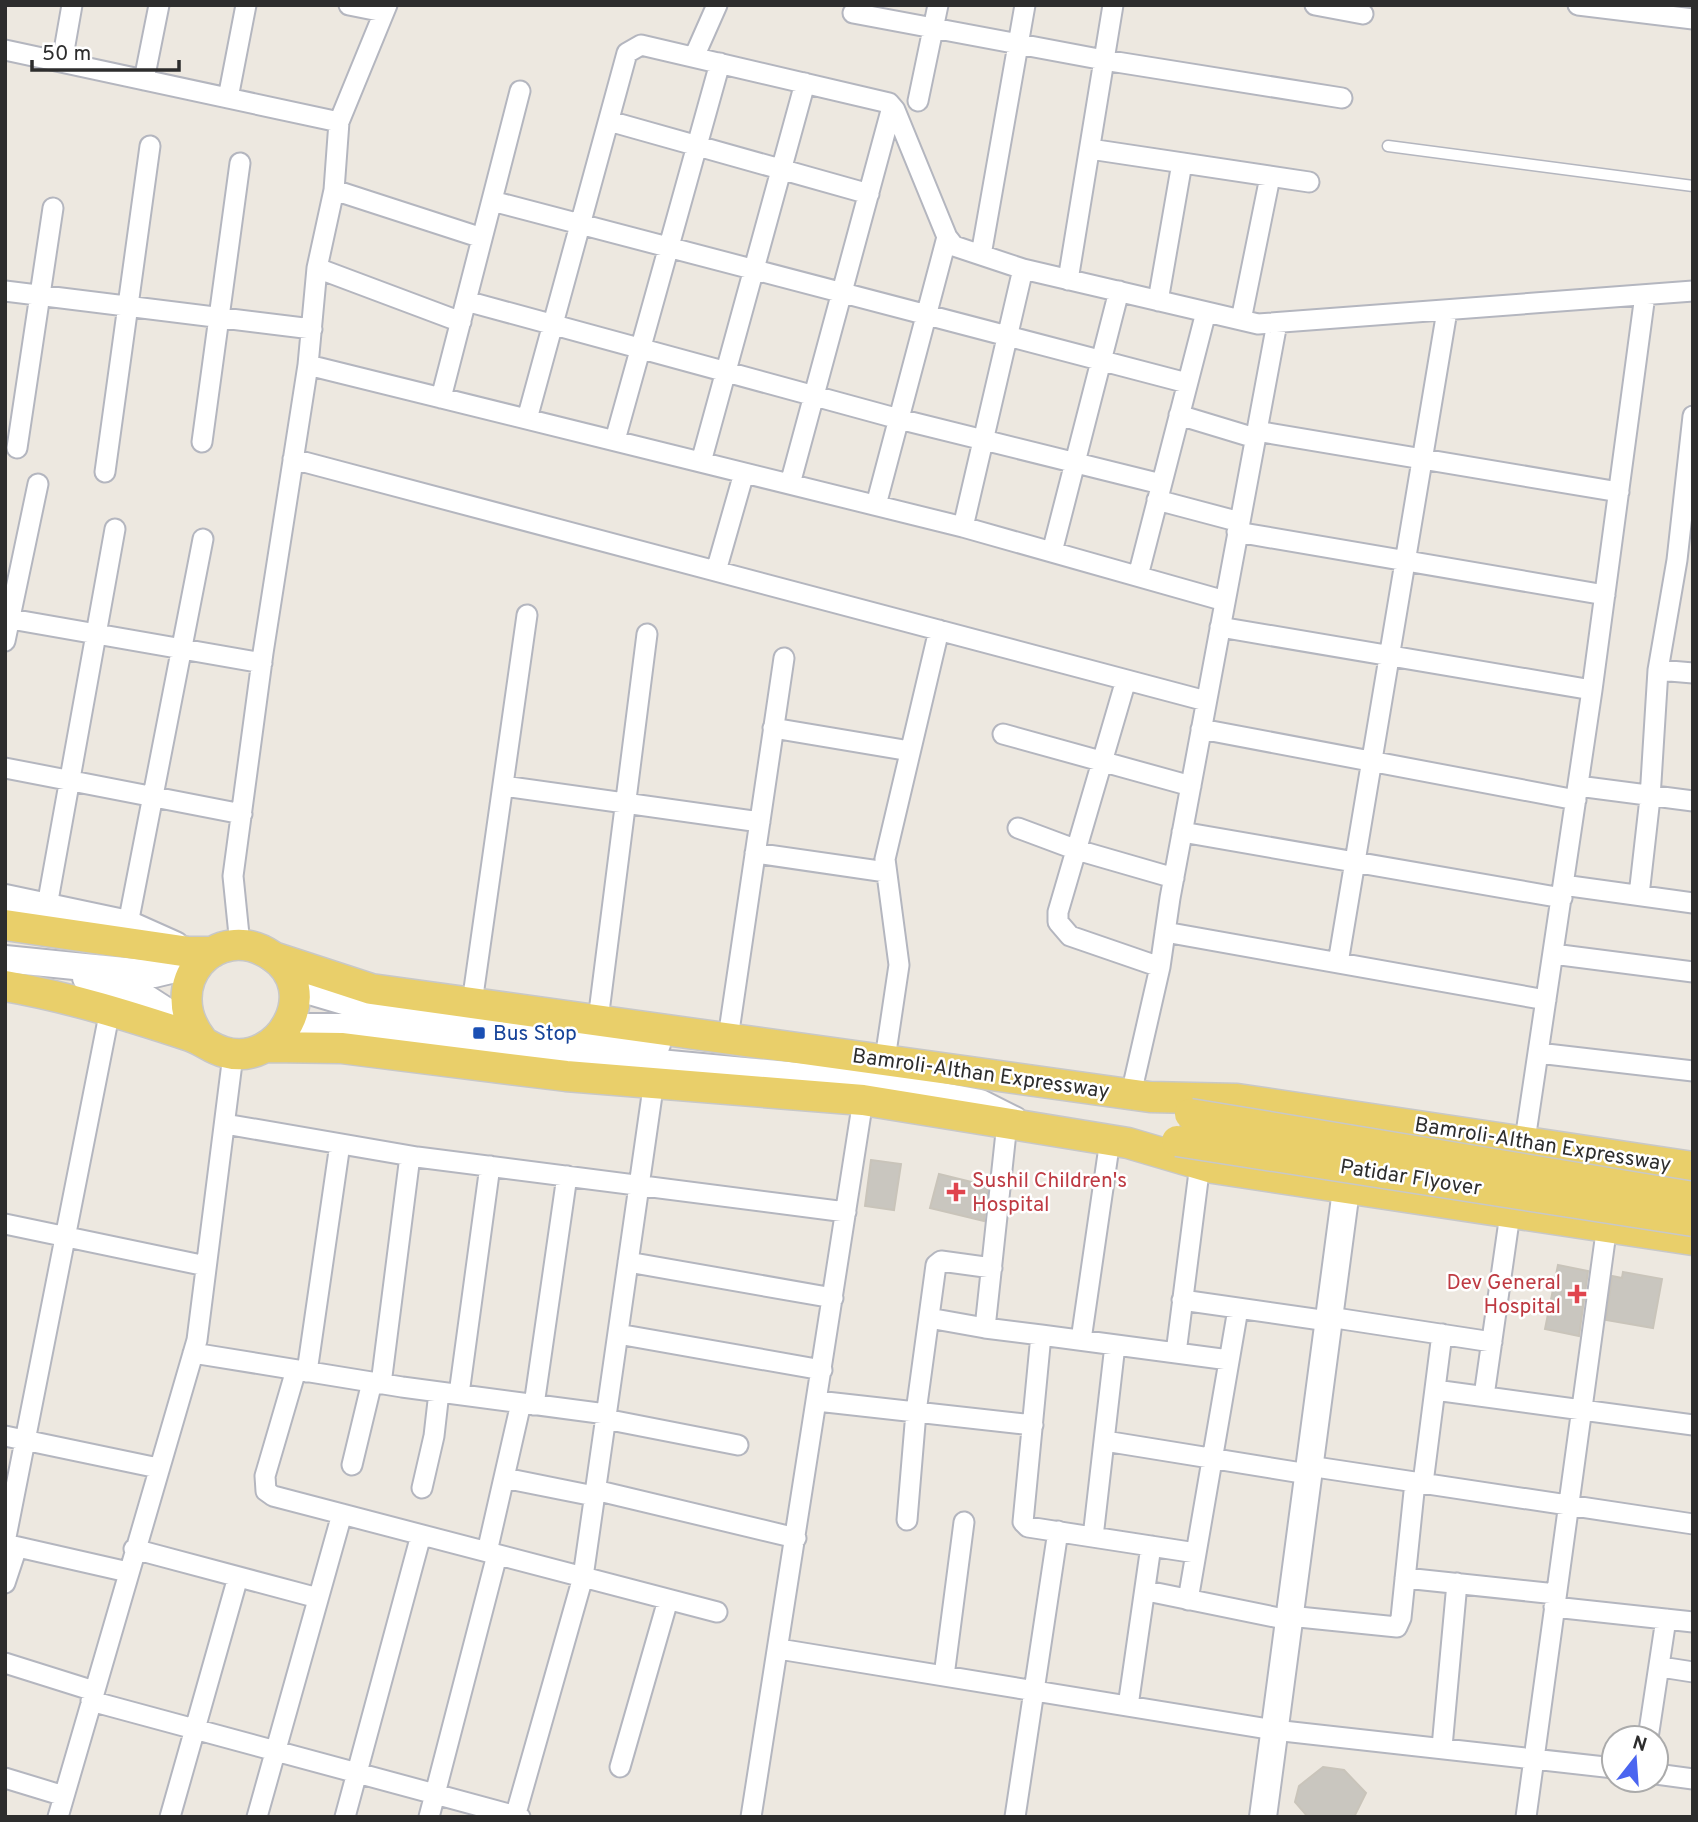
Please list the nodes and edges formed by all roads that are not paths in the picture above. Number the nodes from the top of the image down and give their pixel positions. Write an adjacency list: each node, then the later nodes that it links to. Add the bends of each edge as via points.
1 (72, 5): 20 (street)
2 (159, 5): 22 (street)
3 (246, 5): 25 (street)
4 (349, 5): 11 (street)
5 (716, 5): 18 (street)
6 (939, 5): 15 (street)
7 (1025, 5): 16 (street)
8 (1113, 5): 19 (street)
9 (1315, 5): 13 (street)
10 (1578, 5): 14 (street)
11 (386, 8): 30 (street)
12 (853, 13): 15 (street)
13 (1363, 14)
14 (1693, 19)
15 (934, 28): 16 (street); 27 (street)
16 (1018, 44): 19 (street); 49 (street)
17 (5, 50): 20 (street)
18 (694, 57): 21 (street); 29 (street, via 634,47 627,53)
19 (1104, 60): 26 (street); 34 (street)
20 (62, 62): 22 (street)
21 (720, 63): 23 (street); 33 (street)
22 (144, 80): 25 (street)
23 (805, 83): 28 (street, via 880,100); 37 (street)
24 (520, 91): 43 (street)
25 (228, 98): 30 (street)
26 (1342, 98)
27 (918, 101)
28 (892, 107): 42 (street); 47 (street)
29 (609, 121): 33 (street); 45 (street)
30 (340, 122): 41 (street)
31 (150, 146): 62 (street)
32 (1388, 146): 40 (lane)
33 (696, 147): 37 (street); 48 (street)
34 (1090, 149): 36 (street); 53 (street)
35 (240, 163): 66 (street)
36 (1182, 163): 38 (street); 60 (street)
37 (781, 170): 42 (street); 52 (street)
38 (1270, 177): 39 (street); 67 (street)
39 (1309, 182)
40 (1693, 186)
41 (334, 190): 46 (street); 50 (street)
42 (869, 194): 57 (street)
43 (492, 201): 45 (street); 46 (street)
44 (53, 208): 58 (street)
45 (581, 224): 48 (street); 70 (street)
46 (482, 237): 61 (street)
47 (947, 237): 49 (street, via 954,246); 65 (street)
48 (669, 247): 52 (street); 73 (street)
49 (981, 255): 51 (street)
50 (317, 268): 68 (street); 71 (street)
51 (1023, 269): 53 (street); 72 (street)
52 (754, 270): 57 (street); 76 (street)
53 (1068, 280): 56 (street)
54 (5, 291): 58 (street)
55 (1693, 291): 59 (street)
56 (1119, 292): 60 (street); 74 (street)
57 (842, 294): 65 (street); 78 (street)
58 (40, 295): 62 (street); 89 (street)
59 (1645, 295): 63 (street); 99 (street)
60 (1158, 300): 64 (street)
61 (466, 301): 68 (street); 70 (street)
62 (130, 307): 66 (street); 94 (street)
63 (1447, 311): 69 (street); 91 (street)
64 (1206, 312): 67 (street); 77 (street)
65 (926, 315): 72 (street); 83 (street)
66 (219, 318): 71 (street); 87 (street)
67 (1241, 320): 69 (street)
68 (461, 322): 79 (street)
69 (1277, 323): 84 (street)
70 (553, 324): 73 (street); 82 (street)
71 (312, 329): 75 (street)
72 (1007, 337): 74 (street); 85 (street)
73 (640, 349): 76 (street); 86 (street)
74 (1101, 360): 77 (street); 93 (street)
75 (308, 365): 79 (street); 90 (street)
76 (725, 372): 78 (street); 92 (street)
77 (1187, 383): 80 (street)
78 (814, 397): 83 (street); 97 (street)
79 (441, 398): 82 (street)
80 (1179, 415): 84 (street); 98 (street)
81 (1693, 416): 88 (street)
82 (527, 419): 86 (street)
83 (899, 419): 85 (street); 100 (street)
84 (1256, 434): 91 (street); 102 (street)
85 (984, 438): 93 (street); 101 (street)
86 (615, 440): 92 (street)
87 (202, 442)
88 (1691, 444): 107 (street)
89 (17, 448)
90 (293, 459): 108 (street); 122 (street)
91 (1422, 459): 99 (street); 106 (street)
92 (701, 462): 95 (street)
93 (1076, 462): 98 (street); 105 (street)
94 (105, 472)
95 (744, 472): 97 (street); 108 (street)
96 (38, 484): 113 (street)
97 (790, 484): 100 (street)
98 (1159, 492): 102 (street); 109 (street)
99 (1619, 492): 110 (street)
100 (876, 505): 101 (street)
101 (963, 527): 105 (street)
102 (1238, 527): 106 (street); 111 (street)
103 (115, 530): 117 (street)
104 (203, 539): 119 (street)
105 (1052, 552): 109 (street)
106 (1407, 561): 110 (street); 120 (street)
107 (1685, 561): 123 (street)
108 (716, 571): 115 (street)
109 (1138, 576): 111 (street)
110 (1605, 595): 126 (street)
111 (1225, 601): 114 (street)
112 (527, 615): 136 (street)
113 (8, 619): 117 (street); 118 (street)
114 (1220, 627): 120 (street); 127 (street)
115 (939, 631): 125 (street); 131 (street)
116 (647, 634): 142 (street)
117 (96, 636): 119 (street); 135 (street)
118 (5, 641)
119 (181, 652): 122 (street); 139 (street)
120 (1388, 655): 126 (street); 132 (street)
121 (784, 658): 128 (street)
122 (262, 663): 143 (street)
123 (1658, 670): 124 (street); 140 (street)
124 (1693, 673)
125 (1126, 680): 127 (street); 133 (street)
126 (1592, 690): 138 (street)
127 (1206, 701): 129 (street)
128 (774, 728): 131 (street); 144 (street)
129 (1201, 729): 132 (street); 137 (street)
130 (1003, 734): 133 (street)
131 (910, 751): 150 (street, via 887,844)
132 (1371, 761): 138 (street); 149 (street)
133 (1102, 763): 137 (street); 147 (street)
134 (5, 768): 135 (street)
135 (70, 779): 139 (street); 156 (street)
136 (503, 786): 142 (street); 171 (street)
137 (1191, 786): 146 (street)
138 (1577, 793): 140 (street); 152 (street)
139 (152, 796): 143 (street); 157 (street)
140 (1650, 798): 141 (street); 153 (street)
141 (1693, 801)
142 (625, 804): 144 (street); 173 (street)
143 (242, 814): 160 (street, via 233,876)
144 (760, 822): 148 (street)
145 (1018, 828): 147 (street)
146 (1182, 832): 149 (street); 151 (street)
147 (1077, 850): 151 (street); 166 (street, via 1058,912 1063,930)
148 (755, 853): 150 (street); 176 (street)
149 (1354, 862): 152 (street); 164 (street)
150 (886, 873): 179 (street, via 899,965)
151 (1174, 878): 159 (street)
152 (1563, 891): 153 (street); 161 (street)
153 (1639, 895): 155 (street)
154 (5, 898): 156 (main road)
155 (1693, 903)
156 (47, 906): 157 (main road)
157 (128, 923): 160 (main road)
158 (5, 925): 160 (main road)
159 (1165, 932): 164 (street); 166 (street)
160 (210, 953): 162 (main road, via 257,948); 165 (main road, via 154,974); 174 (main road, via 190,977 185,993 186,1011)
161 (1553, 954): 167 (street); 170 (street)
162 (273, 957): 169 (main road); 171 (main road, Bamroli-Althan Expressway, via 371,989)
163 (5, 959): 165 (main road)
164 (1338, 963): 170 (street)
165 (45, 965): 174 (main road, via 146,998)
166 (1160, 967): 183 (street)
167 (1693, 972)
168 (5, 986): 172 (main road)
169 (293, 986): 175 (main road, via 295,1004); 181 (main road, via 364,1007 990,1087)
170 (1546, 1000): 177 (street)
171 (472, 1003): 173 (main road, Bamroli-Althan Expressway)
172 (110, 1010): 174 (main road); 204 (street)
173 (598, 1020): 176 (main road, Bamroli-Althan Expressway)
174 (197, 1034): 178 (main road, via 217,1050)
175 (278, 1037): 178 (main road, via 251,1054); 182 (main road, via 566,1076); 185 (main road, via 361,1027 521,1050 872,1083 980,1103)
176 (728, 1038): 179 (main road, Bamroli-Althan Expressway)
177 (1538, 1053): 180 (street); 187 (street)
178 (233, 1055): 186 (street)
179 (885, 1059): 181 (main road, Bamroli-Althan Expressway)
180 (1693, 1071)
181 (1030, 1079): 183 (main road, Bamroli-Althan Expressway)
182 (654, 1081): 184 (main road); 196 (street)
183 (1140, 1095): 187 (main road, Bamroli-Althan Expressway, via 1237,1099); 198 (main road, Patidar Flyover, bridge, via 1190,1114)
184 (863, 1100): 185 (main road); 199 (street)
185 (1016, 1124): 188 (main road); 208 (street)
186 (225, 1125): 189 (street); 207 (street)
187 (1525, 1140): 190 (main road, Bamroli-Althan Expressway)
188 (1119, 1141): 192 (main road); 201 (main road, Patidar Flyover, bridge, via 1177,1141); 218 (street)
189 (340, 1144): 191 (street); 225 (street)
190 (1619, 1155): 194 (main road, Bamroli-Althan Expressway); 203 (street)
191 (410, 1156): 193 (street); 226 (street)
192 (1200, 1164): 197 (main road); 210 (street)
193 (490, 1166): 195 (street); 229 (street)
194 (1693, 1167)
195 (567, 1176): 196 (street); 232 (street)
196 (639, 1184): 199 (street); 206 (street)
197 (1346, 1190): 200 (main road); 213 (main road)
198 (1693, 1197)
199 (846, 1212): 209 (street)
200 (1510, 1214): 203 (main road); 219 (street)
201 (1693, 1221)
202 (5, 1224): 204 (street)
203 (1607, 1227): 205 (main road); 233 (street)
204 (66, 1239): 207 (street); 239 (street)
205 (1693, 1240)
206 (628, 1262): 209 (street); 215 (street)
207 (206, 1266): 221 (street)
208 (992, 1268): 212 (street, via 941,1261 936,1265); 214 (street)
209 (833, 1298): 224 (street)
210 (1182, 1300): 211 (street); 222 (street)
211 (1238, 1309): 213 (street); 223 (street)
212 (929, 1318): 214 (street); 234 (street)
213 (1329, 1319): 217 (street); 245 (main road)
214 (985, 1328): 216 (street)
215 (618, 1334): 224 (street); 235 (street)
216 (1041, 1335): 218 (street); 236 (street)
217 (1442, 1335): 219 (street); 227 (street)
218 (1082, 1340): 220 (street)
219 (1492, 1342): 230 (street)
220 (1115, 1345): 222 (street); 240 (street)
221 (193, 1353): 225 (street); 244 (street)
222 (1175, 1353): 223 (street)
223 (1229, 1360): 242 (street)
224 (822, 1370): 231 (street)
225 (302, 1371): 226 (street); 251 (street, via 264,1484 273,1496)
226 (377, 1383): 228 (street); 243 (street)
227 (1435, 1390): 230 (street); 247 (street)
228 (439, 1392): 229 (street); 248 (street)
229 (459, 1394): 232 (street)
230 (1484, 1396): 233 (street)
231 (817, 1401): 234 (street); 258 (street)
232 (528, 1404): 235 (street); 246 (street)
233 (1581, 1409): 237 (street); 250 (street)
234 (916, 1412): 236 (street); 252 (street)
235 (606, 1417): 241 (street); 249 (street)
236 (1032, 1425): 255 (street, via 1023,1522 1028,1527)
237 (1693, 1425)
238 (5, 1436): 239 (street)
239 (26, 1440): 244 (street); 259 (street)
240 (1105, 1441): 242 (street); 257 (street)
241 (738, 1445)
242 (1213, 1459): 245 (street); 263 (street)
243 (352, 1465)
244 (158, 1468): 261 (street)
245 (1309, 1470): 247 (street); 276 (main road)
246 (504, 1478): 249 (street); 262 (street)
247 (1419, 1483): 250 (street); 267 (street)
248 (422, 1488)
249 (595, 1493): 258 (street); 266 (street)
250 (1568, 1506): 254 (street); 274 (street)
251 (342, 1514): 256 (street); 271 (street)
252 (907, 1520)
253 (964, 1521): 283 (street)
254 (1693, 1524)
255 (1058, 1531): 257 (street); 284 (street)
256 (421, 1535): 262 (street); 295 (street)
257 (1093, 1537): 260 (street)
258 (796, 1538): 279 (street)
259 (9, 1544): 264 (street); 268 (street)
260 (1151, 1546): 263 (street); 270 (street)
261 (134, 1549): 264 (street); 265 (street)
262 (492, 1553): 266 (street); 299 (street)
263 (1196, 1553): 273 (street)
264 (128, 1572): 285 (street)
265 (238, 1577): 271 (street); 288 (street)
266 (583, 1577): 272 (street); 301 (street)
267 (1405, 1578): 269 (street); 276 (street, via 1400,1623 1393,1629)
268 (5, 1583)
269 (1457, 1583): 274 (street); 290 (street)
270 (1147, 1591): 273 (street); 286 (street)
271 (318, 1598): 291 (street)
272 (668, 1600): 275 (street); 294 (street)
273 (1188, 1600): 276 (street)
274 (1555, 1600): 277 (street); 292 (street)
275 (717, 1612)
276 (1289, 1618): 289 (main road)
277 (1666, 1619): 278 (street); 281 (street)
278 (1693, 1622)
279 (779, 1649): 283 (street); 307 (street)
280 (5, 1663): 285 (street)
281 (1661, 1667): 282 (street); 287 (street)
282 (1693, 1672)
283 (944, 1676): 284 (street)
284 (1033, 1690): 286 (street); 308 (street)
285 (93, 1696): 288 (street); 300 (street)
286 (1128, 1706): 289 (street)
287 (1651, 1724)
288 (196, 1729): 291 (street); 303 (street)
289 (1274, 1730): 290 (street); 309 (main road)
290 (1442, 1747): 292 (street)
291 (275, 1751): 295 (street); 304 (street)
292 (1533, 1757): 293 (street); 310 (street)
293 (1600, 1766)
294 (620, 1767)
295 (357, 1772): 299 (street); 305 (street)
296 (1670, 1776): 298 (street)
297 (5, 1778): 300 (street)
298 (1693, 1779)
299 (435, 1794): 301 (street); 306 (street)
300 (64, 1796): 302 (street)
301 (517, 1816)
302 (58, 1817)
303 (170, 1817)
304 (257, 1817)
305 (345, 1817)
306 (429, 1817)
307 (751, 1817)
308 (1015, 1817)
309 (1263, 1817)
310 (1526, 1817)

